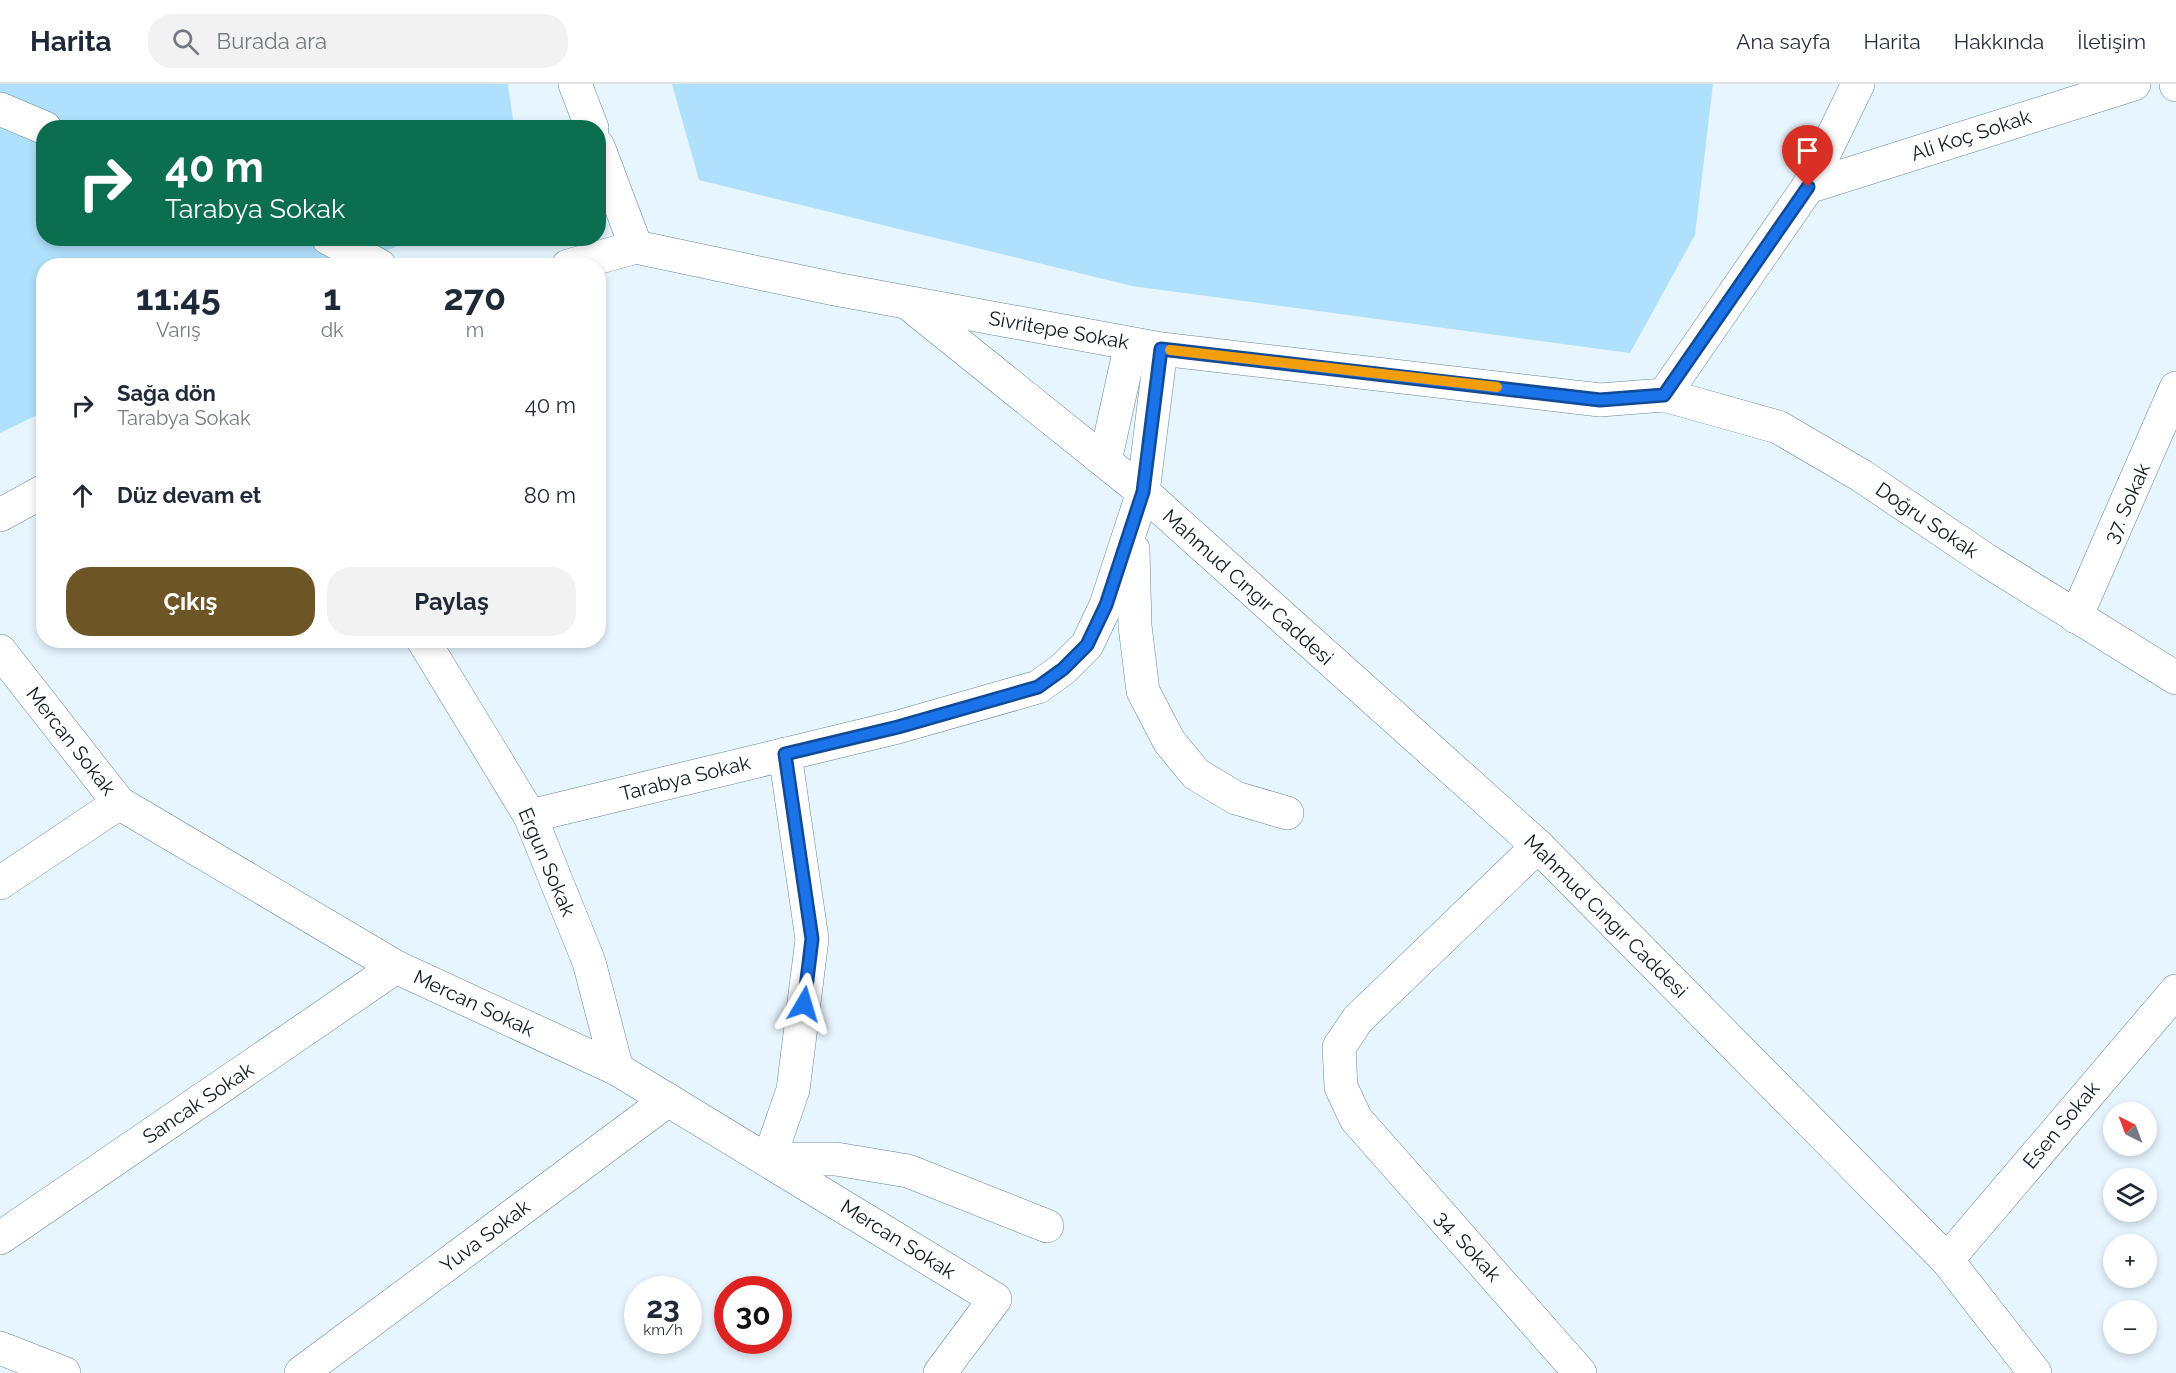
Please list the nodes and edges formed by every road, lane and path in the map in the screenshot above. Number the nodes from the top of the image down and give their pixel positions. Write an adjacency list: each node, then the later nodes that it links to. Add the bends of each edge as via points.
1 (575, 84): 5 (street)
2 (1858, 84): 8 (street)
3 (2134, 84): 8 (street, Ali Koç Sokak)
4 (0, 109): 6 (street)
5 (588, 120)
6 (36, 124)
7 (606, 167): 10 (street)
8 (1808, 187): 16 (street)
9 (343, 246): 11 (street)
10 (636, 247): 12 (street, Sivritepe Sokak); 13 (street, Sivritepe Sokak)
11 (365, 258)
12 (597, 258)
13 (906, 302): 14 (street, Sivritepe Sokak); 17 (street, Mahmud Cıngır Caddesi)
14 (1146, 346): 16 (street, Sivritepe Sokak, via 1600,400); 17 (street); 18 (street, Tarabya Sokak)
15 (2176, 388): 22 (street, 37. Sokak)
16 (1664, 395): 22 (street, Doğru Sokak, via 1778,427 1862,476)
17 (1105, 461): 18 (street, Mahmud Cıngır Caddesi)
18 (1143, 492): 21 (street, Tarabya Sokak); 30 (street, Mahmud Cıngır Caddesi)
19 (36, 495): 20 (street)
20 (0, 515)
21 (1132, 526): 26 (street, Tarabya Sokak, via 1106,605 1087,645 1038,687); 28 (street, via 1135,626 1143,691 1169,741 1196,774 1236,798)
22 (2076, 617): 25 (street, Doğru Sokak)
23 (428, 648): 29 (street, Ergun Sokak)
24 (0, 651): 27 (street, Mercan Sokak)
25 (2176, 678)
26 (785, 754): 29 (street, Tarabya Sokak); 36 (street, via 812,939 793,1090)
27 (119, 803): 31 (street); 32 (street, Mercan Sokak)
28 (1287, 813)
29 (530, 816): 34 (street, Ergun Sokak, via 589,962)
30 (1538, 846): 39 (street, Mahmud Cıngır Caddesi); 44 (street, 34. Sokak, via 1358,1019 1339,1047 1341,1087 1356,1119)
31 (0, 883)
32 (396, 967): 34 (street, Mercan Sokak); 38 (street, Sancak Sokak)
33 (2176, 991): 39 (street, Esen Sokak)
34 (617, 1069): 35 (street, Mercan Sokak)
35 (668, 1100): 36 (street, Mercan Sokak); 42 (street, Yuva Sokak)
36 (769, 1159): 37 (street, via 836,1159 908,1171); 43 (street, Mercan Sokak, via 995,1299)
37 (1047, 1226)
38 (0, 1238)
39 (1947, 1260): 45 (street, Mahmud Cıngır Caddesi)
40 (0, 1348): 41 (street)
41 (64, 1373)
42 (301, 1373)
43 (939, 1373)
44 (1580, 1373)
45 (2035, 1373)

